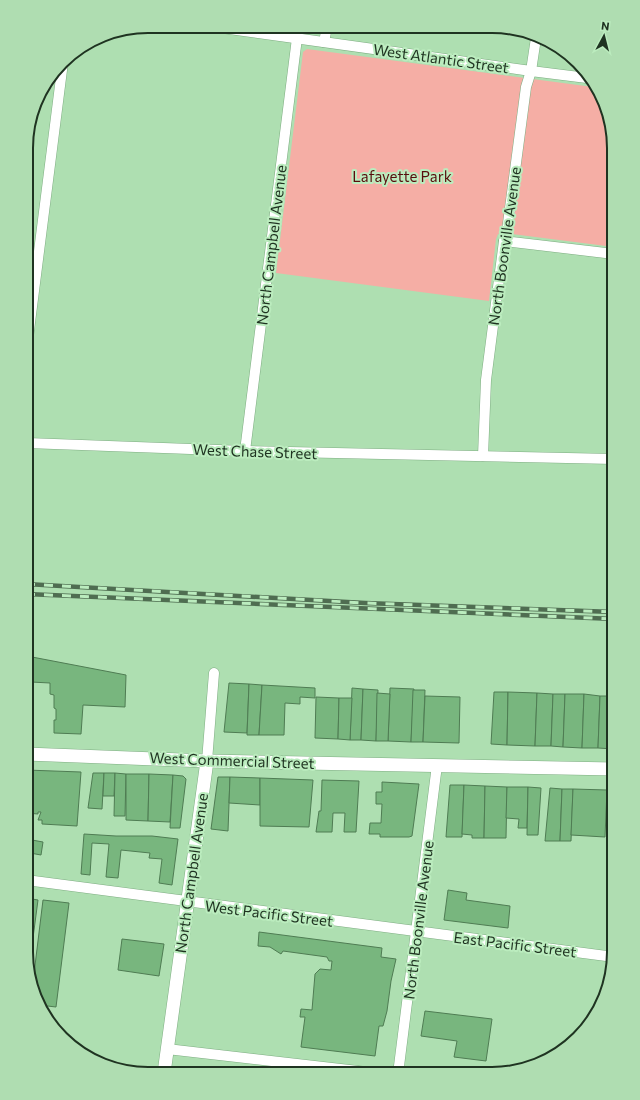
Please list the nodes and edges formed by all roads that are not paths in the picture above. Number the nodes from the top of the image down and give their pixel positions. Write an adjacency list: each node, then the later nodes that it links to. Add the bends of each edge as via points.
1 (260, 33): 3 (street, West Atlantic Street)
2 (326, 33): 4 (street)
3 (297, 38): 4 (street, West Atlantic Street); 13 (street, North Campbell Avenue)
4 (324, 42): 7 (street, West Atlantic Street)
5 (535, 42): 7 (street, North Boonville Avenue)
6 (62, 71): 11 (street)
7 (531, 71): 8 (street, West Atlantic Street); 9 (street, North Boonville Avenue, via 526,87)
8 (583, 78)
9 (504, 241): 10 (street); 14 (street, North Boonville Avenue, via 486,380)
10 (607, 253)
11 (33, 299)
12 (33, 443): 13 (street, West Chase Street)
13 (246, 451): 14 (street, West Chase Street)
14 (484, 456): 15 (street, West Chase Street)
15 (607, 458)
16 (214, 673): 18 (street, North Campbell Avenue)
17 (33, 754): 18 (street, West Commercial Street)
18 (206, 760): 19 (street, West Commercial Street); 22 (street, North Campbell Avenue)
19 (437, 765): 20 (street, West Commercial Street); 23 (street, North Boonville Avenue)
20 (607, 769)
21 (33, 881): 22 (street, West Pacific Street)
22 (186, 902): 23 (street, West Pacific Street); 25 (street, North Campbell Avenue)
23 (417, 932): 24 (street, East Pacific Street); 28 (street, North Boonville Avenue)
24 (607, 956)
25 (167, 1049): 26 (street, North Campbell Avenue); 27 (street)
26 (165, 1067)
27 (323, 1067)
28 (399, 1067)

